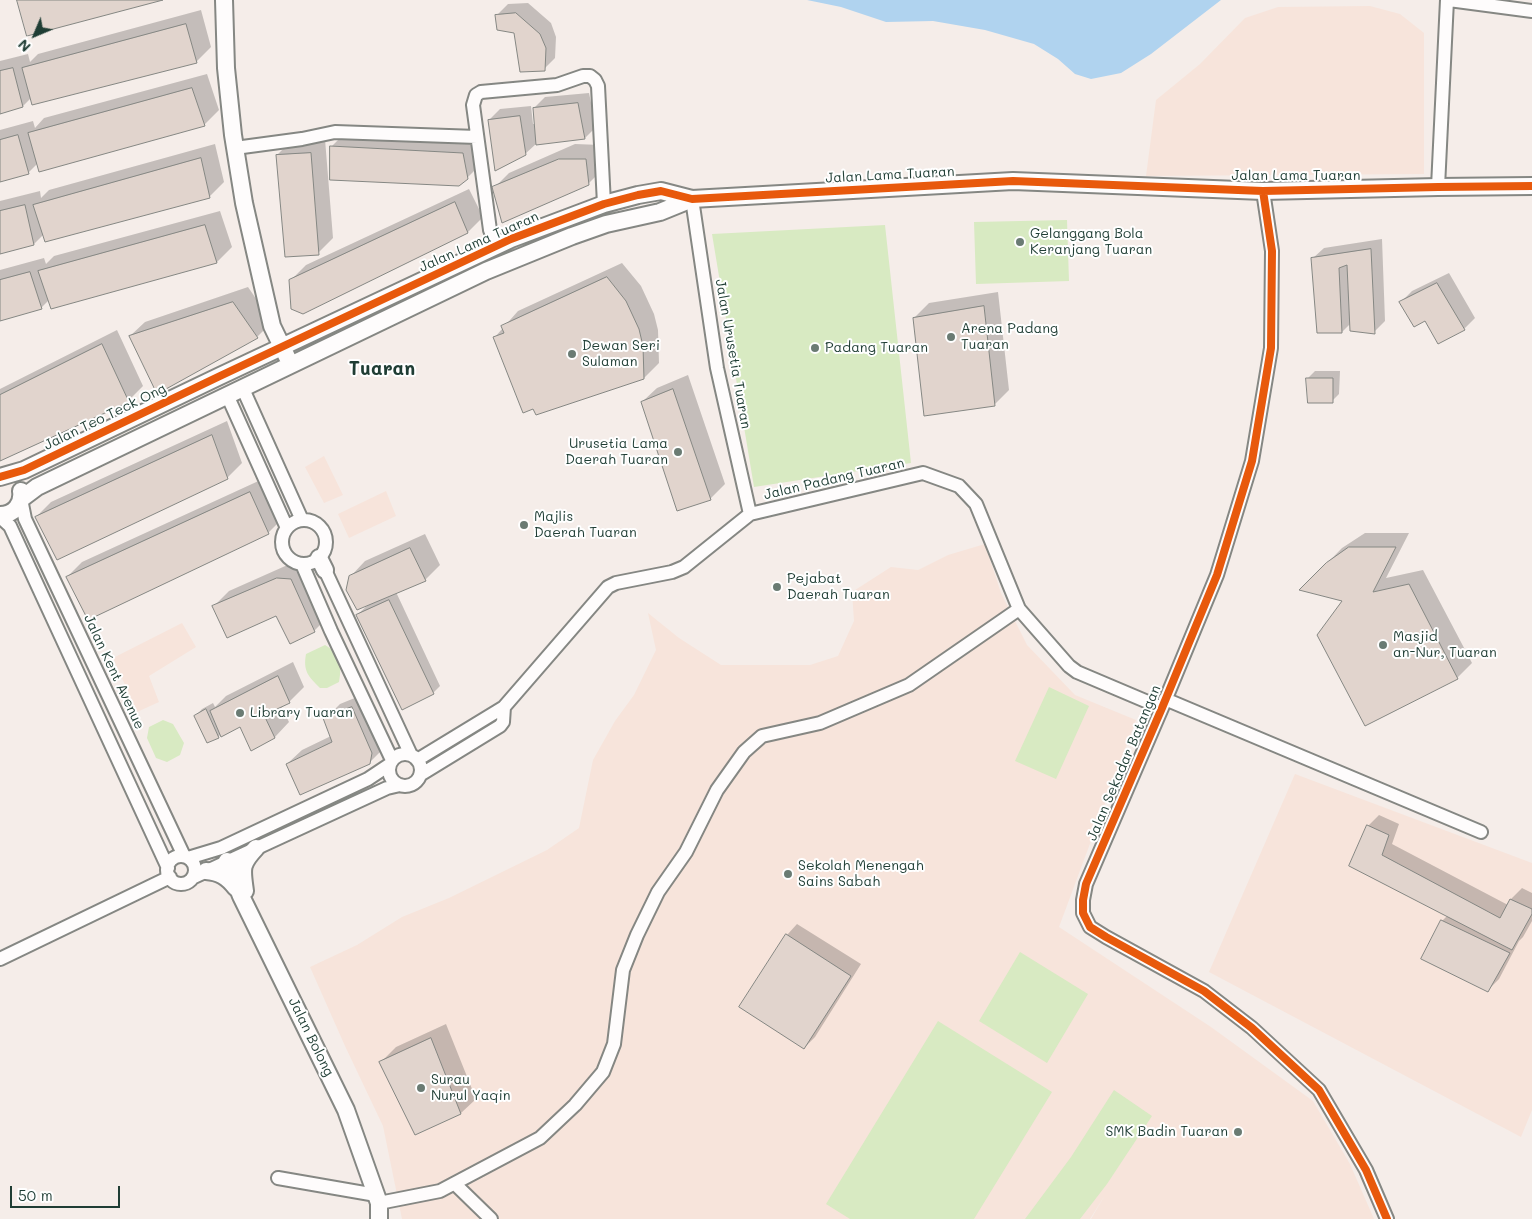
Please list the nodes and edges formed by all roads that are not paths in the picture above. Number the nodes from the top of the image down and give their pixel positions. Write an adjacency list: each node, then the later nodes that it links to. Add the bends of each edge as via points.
1 (224, 0): 5 (street, via 226,68)
2 (1448, 0): 3 (street); 7 (street)
3 (1532, 11)
4 (477, 137): 5 (street, via 335,132); 10 (street, via 473,105 476,95 481,92 557,84 590,76 598,86); 11 (street, via 490,230)
5 (235, 148): 12 (street)
6 (1532, 186): 7 (street, Jalan Lama Tuaran)
7 (1438, 187): 8 (street, Jalan Lama Tuaran)
8 (1263, 191): 9 (street, Jalan Lama Tuaran, via 1013,181); 27 (street, Jalan Sekadar Batangan, via 1272,252 1271,348 1252,461 1217,576)
9 (692, 199): 10 (street, Jalan Lama Tuaran, via 661,191); 14 (street, Jalan Lama Tuaran, via 660,212 606,224 528,253); 20 (street, Jalan Urusetia Tuaran, via 717,368)
10 (604, 204): 11 (street, Jalan Lama Tuaran)
11 (496, 246): 13 (street, Jalan Lama Tuaran)
12 (272, 326): 13 (street); 15 (street, via 269,339 262,348)
13 (283, 347): 14 (street); 15 (street, Jalan Lama Tuaran)
14 (291, 366): 16 (street, Jalan Lama Tuaran)
15 (222, 375): 17 (street); 18 (street, Jalan Teo Teck Ong, via 24,470)
16 (243, 389): 17 (street, Jalan Lama Tuaran); 22 (street)
17 (228, 396): 19 (street, via 37,487); 23 (street)
18 (0, 477): 19 (street, via 15,481 21,491)
19 (21, 499): 21 (street, via 13,511); 36 (street, Jalan Kent Avenue, via 25,519)
20 (750, 514): 26 (street, Jalan Padang Tuaran, via 923,474 959,486 976,504); 28 (street, Jalan Padang Tuaran, via 684,567 608,587)
21 (0, 516): 37 (street, via 10,526)
22 (302, 520): 23 (street); 25 (street, via 312,521 323,530 326,545)
23 (287, 528): 24 (street, via 282,537 284,551)
24 (302, 564): 25 (street); 30 (street)
25 (322, 564): 29 (street)
26 (1018, 608): 27 (street, Jalan Padang Tuaran, via 1077,672); 42 (street, via 909,685 820,723 762,736 744,752 717,790 686,852 658,892 637,935 623,970 614,1044 603,1072 575,1105 540,1138)
27 (1164, 703): 33 (street, Jalan Padang Tuaran); 45 (street, Jalan Sekadar Batangan, via 1086,884 1083,913 1090,927 1204,991 1252,1028 1319,1090 1366,1170)
28 (504, 708): 29 (street, Jalan Padang Tuaran); 31 (street, Jalan Padang Tuaran, via 500,726)
29 (414, 758): 30 (street, via 400,755); 31 (street, via 420,765)
30 (391, 762): 32 (street, via 392,780); 35 (street, via 368,779)
31 (420, 775): 32 (street, via 414,783)
32 (400, 785): 34 (street)
33 (1481, 832)
34 (256, 848): 35 (street); 39 (street, via 244,860)
35 (224, 854): 36 (street); 38 (street); 39 (street, Jalan Bolong)
36 (186, 857): 37 (street, via 172,860); 38 (street)
37 (169, 872): 38 (street, via 172,880 181,884); 40 (street)
38 (200, 874): 39 (street, via 218,872 230,880)
39 (244, 901): 43 (street, Jalan Bolong, via 346,1110)
40 (0, 959)
41 (278, 1178): 43 (street)
42 (455, 1184): 43 (street); 44 (street)
43 (378, 1206)
44 (492, 1219)
45 (1387, 1219)

